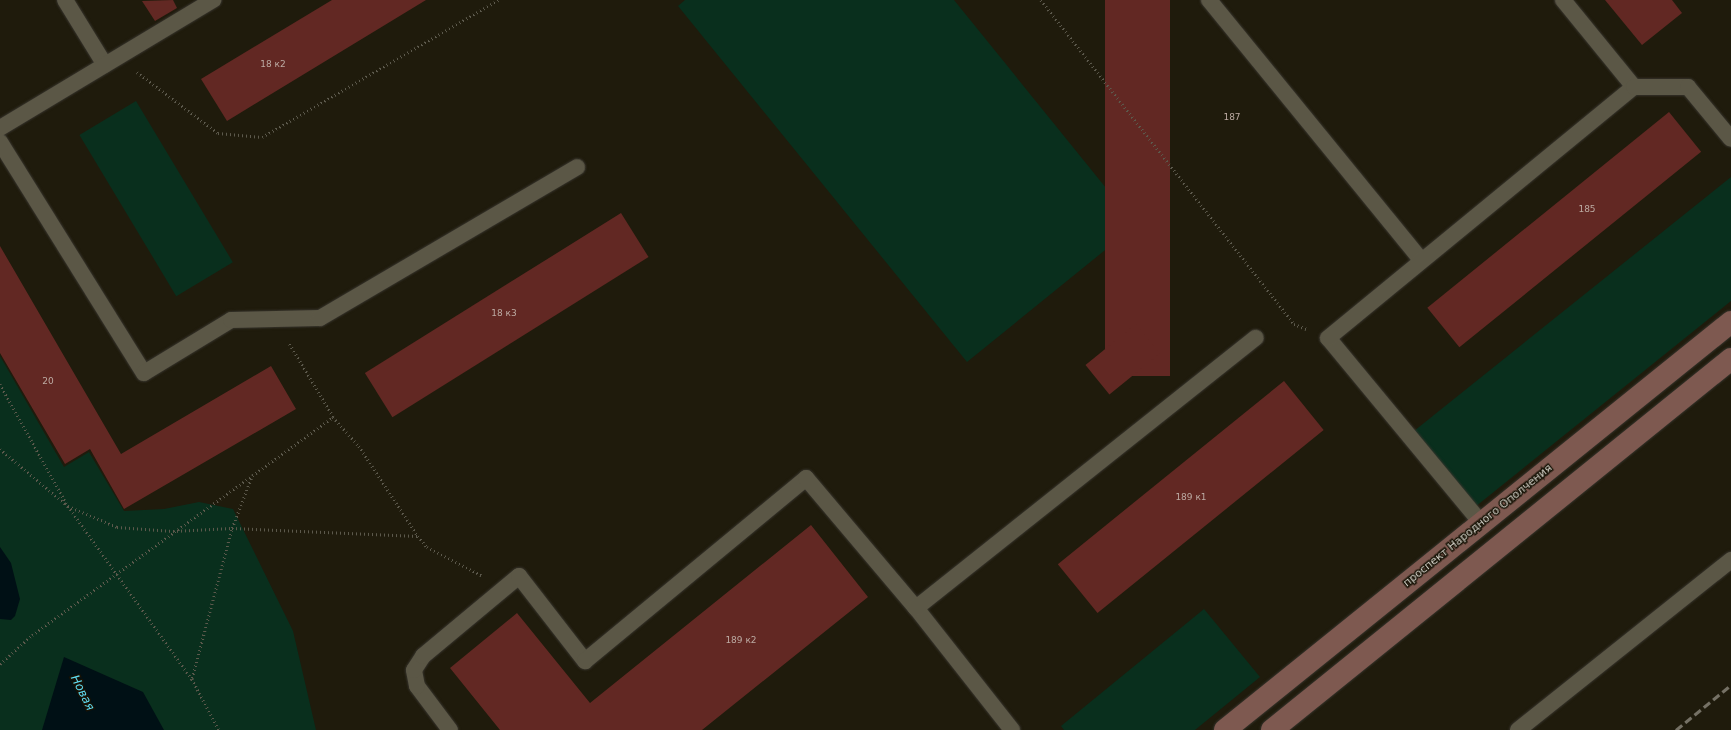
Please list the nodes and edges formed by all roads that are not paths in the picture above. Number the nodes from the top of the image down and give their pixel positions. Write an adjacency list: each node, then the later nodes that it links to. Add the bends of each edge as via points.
1 (66, 0): 5 (lane)
2 (214, 0): 5 (lane)
3 (1209, 0): 11 (lane)
4 (1564, 0): 6 (lane)
5 (111, 61): 7 (lane)
6 (1634, 87): 8 (lane, via 1688,87); 11 (lane)
7 (0, 128)
8 (1731, 139)
9 (0, 142): 10 (lane, via 144,373 231,320 320,318)
10 (577, 167)
11 (1421, 260): 15 (lane, via 1328,338)
12 (1731, 322): 15 (main road, проспект Народного Ополчения)
13 (1256, 338): 17 (lane)
14 (1731, 359): 21 (main road)
15 (1482, 524): 20 (main road, проспект Народного Ополчения)
16 (1731, 560): 22 (lane)
17 (916, 608): 18 (lane, via 806,478 585,661 518,576 423,656 414,670 417,686); 19 (lane)
18 (450, 730)
19 (1012, 730)
20 (1225, 730)
21 (1272, 730)
22 (1518, 730)

